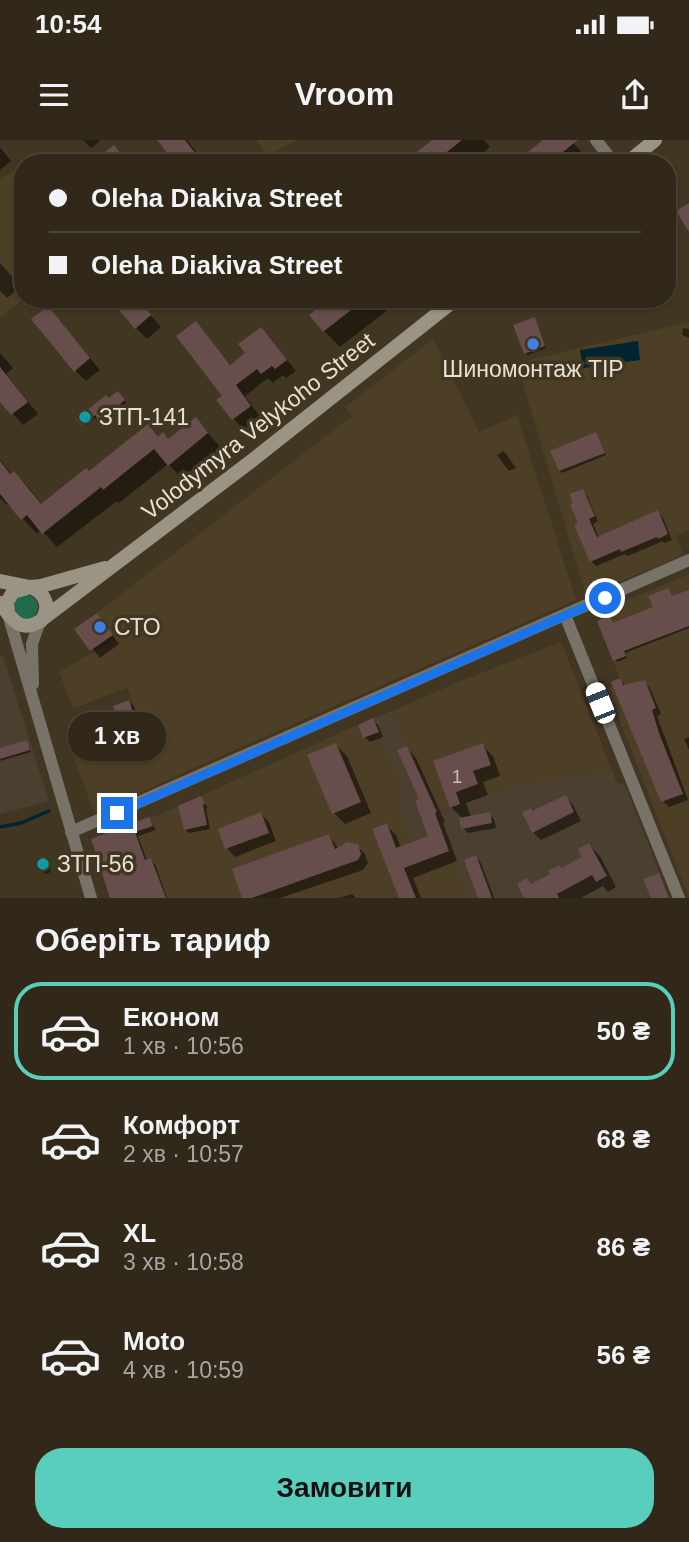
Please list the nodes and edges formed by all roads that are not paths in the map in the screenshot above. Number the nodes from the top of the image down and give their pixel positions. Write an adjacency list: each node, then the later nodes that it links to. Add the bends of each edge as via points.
1 (596, 140): 3 (street)
2 (655, 140): 4 (street)
3 (607, 154)
4 (637, 154)
5 (445, 308): 7 (street, Volodymyra Velykoho Street)
6 (689, 560): 11 (street)
7 (120, 563): 9 (street, Volodymyra Velykoho Street); 12 (street, Volodymyra Velykoho Street)
8 (0, 580): 9 (street, Volodymyra Velykoho Street)
9 (30, 587): 10 (street, via 13,592); 12 (street, via 45,600 46,611)
10 (4, 609): 12 (street, via 14,623 25,627); 13 (street)
11 (565, 615): 14 (street); 16 (street)
12 (40, 621): 13 (street, via 31,658)
13 (35, 705): 14 (street)
14 (71, 832): 15 (street)
15 (91, 898)
16 (679, 898)

